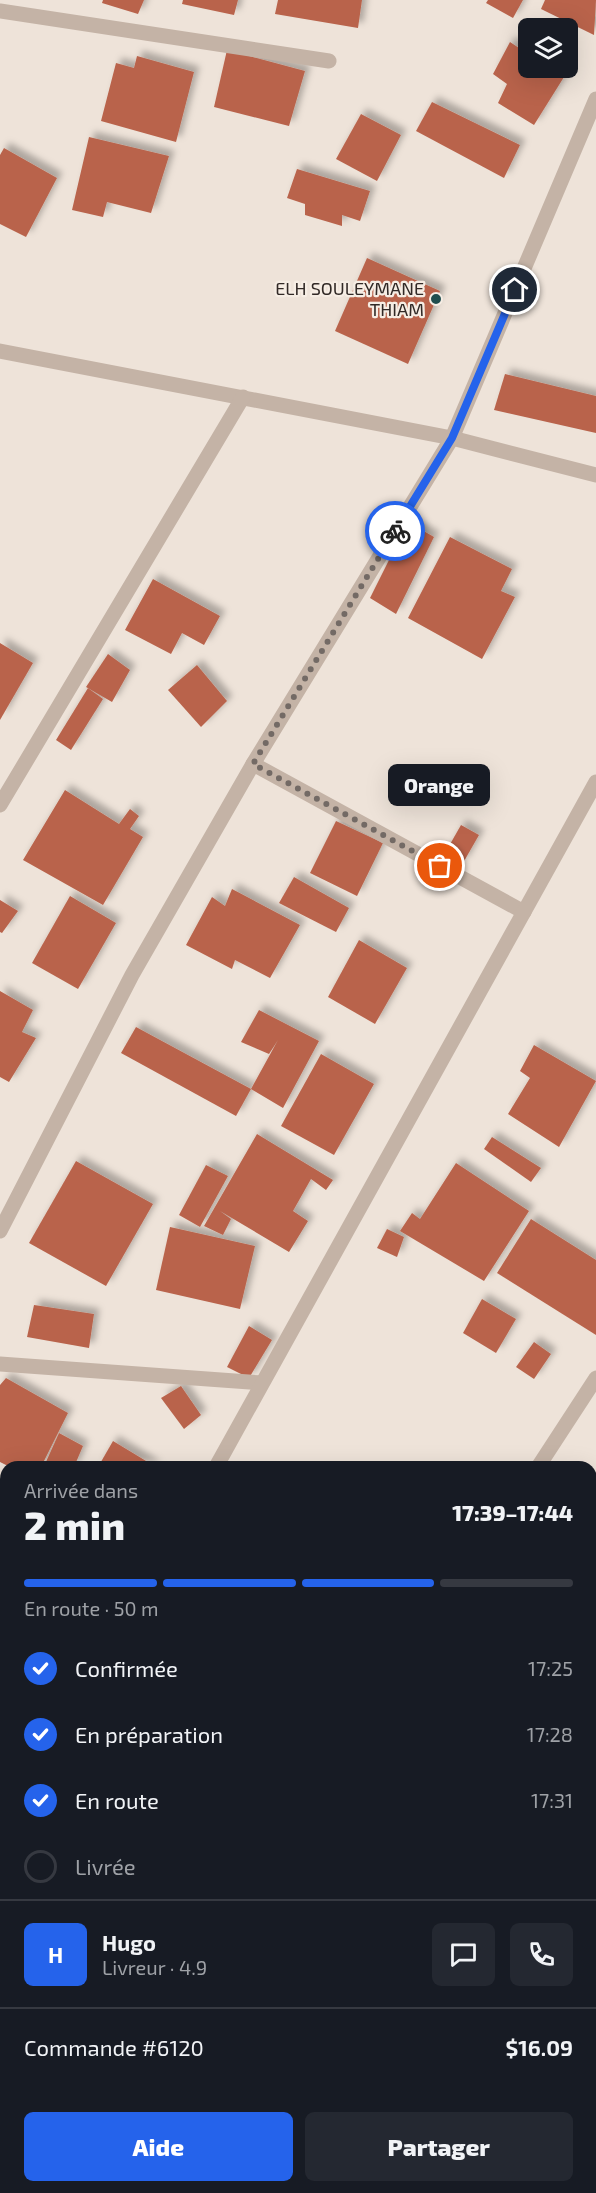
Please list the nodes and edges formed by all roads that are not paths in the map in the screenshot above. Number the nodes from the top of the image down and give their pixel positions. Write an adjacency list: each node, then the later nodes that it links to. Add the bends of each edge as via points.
1 (0, 11): 2 (street)
2 (329, 61)
3 (596, 99): 6 (street)
4 (0, 351): 5 (street)
5 (243, 397): 6 (street); 10 (street)
6 (452, 438): 7 (street); 8 (street)
7 (596, 474)
8 (253, 764): 11 (street); 12 (street, via 132,975)
9 (596, 782): 11 (street)
10 (0, 805)
11 (524, 912): 15 (street)
12 (0, 1231)
13 (0, 1364): 15 (street)
14 (596, 1378): 17 (street)
15 (262, 1383): 16 (street)
16 (219, 1461)
17 (542, 1461)

